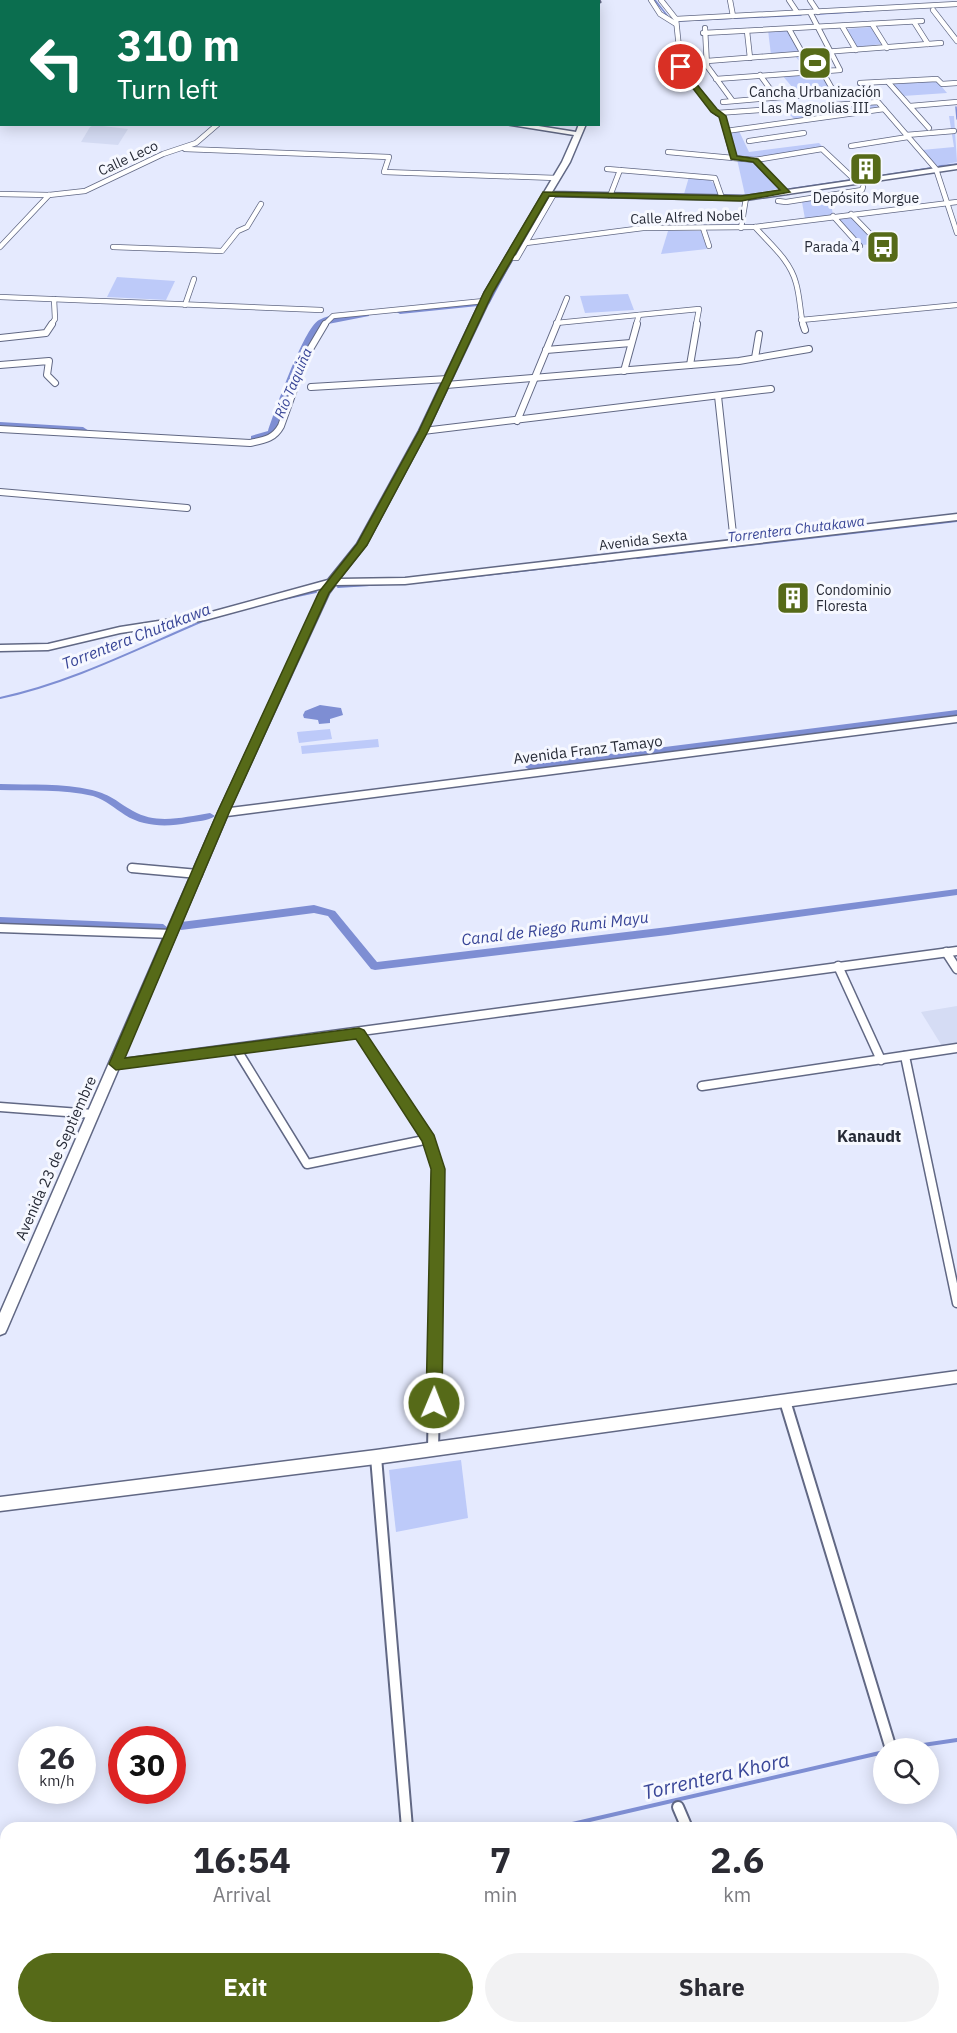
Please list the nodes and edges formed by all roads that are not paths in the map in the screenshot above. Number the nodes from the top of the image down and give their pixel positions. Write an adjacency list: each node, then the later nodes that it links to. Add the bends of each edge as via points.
1 (651, 0): 16 (street, via 660,14)
2 (661, 0): 16 (street)
3 (730, 0): 14 (street)
4 (789, 0): 11 (street)
5 (810, 0): 12 (street)
6 (898, 0): 8 (street)
7 (957, 4): 8 (street)
8 (903, 7): 12 (street)
9 (957, 9): 10 (street)
10 (933, 10): 13 (street); 23 (street)
11 (797, 12): 13 (street); 14 (street)
12 (818, 12): 13 (street)
13 (809, 15): 16 (street); 20 (street)
14 (733, 16): 16 (street)
15 (922, 21): 17 (street)
16 (676, 22): 46 (street, via 681,67)
17 (914, 22): 18 (street); 25 (street)
18 (872, 25): 19 (street); 26 (street)
19 (842, 26): 20 (street); 27 (street)
20 (816, 28): 21 (street); 28 (street)
21 (790, 30): 22 (street); 29 (street)
22 (747, 31): 30 (street); 31 (street, via 704,31)
23 (957, 41)
24 (941, 43): 25 (street)
25 (928, 44): 26 (street)
26 (886, 47): 27 (street)
27 (855, 49): 28 (street)
28 (828, 51): 29 (street); 32 (street, via 838,70)
29 (802, 53): 30 (street)
30 (750, 58): 31 (street)
31 (707, 61): 34 (street)
32 (822, 71): 33 (street); 38 (street)
33 (760, 75): 34 (street); 40 (street)
34 (716, 79): 41 (street)
35 (888, 82): 36 (street); 37 (street, via 937,79 942,84); 44 (street)
36 (860, 83)
37 (957, 83)
38 (834, 92): 39 (street); 40 (street)
39 (841, 92)
40 (776, 97): 41 (street)
41 (732, 100): 43 (street)
42 (957, 100): 44 (street)
43 (723, 102)
44 (911, 107): 51 (street)
45 (884, 109): 46 (street, via 876,101); 50 (street); 56 (street)
46 (717, 113): 52 (street, via 722,116)
47 (216, 126): 60 (street, Calle Leco)
48 (522, 126): 55 (main road)
49 (582, 126): 55 (main road, Avenida 23 de Septiembre)
50 (765, 126): 52 (street); 57 (street)
51 (929, 128)
52 (725, 129): 62 (street)
53 (954, 132): 56 (street)
54 (804, 133): 57 (street)
55 (579, 134): 68 (main road, Avenida 23 de Septiembre)
56 (907, 136): 59 (street); 66 (street)
57 (776, 137): 58 (street)
58 (749, 141)
59 (851, 146)
60 (185, 149): 68 (street, via 389,157 384,172); 75 (street, Calle Leco, via 163,154 92,188)
61 (668, 152): 62 (street)
62 (733, 158): 63 (street)
63 (755, 160): 69 (street, via 822,149); 72 (street)
64 (957, 167): 66 (main road)
65 (608, 169): 67 (street)
66 (936, 169): 69 (main road); 81 (street)
67 (620, 170): 76 (street); 78 (street, via 715,178)
68 (556, 178): 74 (main road, Avenida 23 de Septiembre)
69 (856, 181): 71 (main road)
70 (863, 187): 77 (street)
71 (811, 188): 72 (main road); 77 (street)
72 (786, 192): 79 (main road)
73 (0, 194): 75 (street, Calle Leco)
74 (550, 194): 76 (main road); 90 (street); 96 (main road, Avenida 23 de Septiembre)
75 (49, 195): 94 (street)
76 (610, 196): 78 (main road)
77 (820, 196): 80 (street)
78 (722, 198): 79 (main road)
79 (746, 198): 88 (street)
80 (778, 201)
81 (946, 202): 82 (street, Calle Alfred Nobel); 84 (street, Calle Alfred Nobel); 89 (street)
82 (957, 202)
83 (261, 204): 95 (street, via 247,227 238,231 222,251)
84 (851, 214): 85 (street, Calle Alfred Nobel); 91 (street)
85 (833, 216): 86 (street, Calle Alfred Nobel); 93 (street)
86 (755, 226): 88 (street, Calle Alfred Nobel); 106 (street, via 787,261 796,280)
87 (704, 228): 88 (street, Calle Alfred Nobel); 90 (street, Calle Alfred Nobel, via 643,228); 92 (street)
88 (741, 228)
89 (957, 233)
90 (526, 243): 96 (street, via 517,258)
91 (881, 245)
92 (709, 246)
93 (860, 246)
94 (0, 247)
95 (113, 247)
96 (508, 257): 101 (main road, Avenida 23 de Septiembre)
97 (194, 279): 102 (street)
98 (0, 297): 100 (street)
99 (567, 298): 107 (street)
100 (54, 299): 102 (street); 110 (street, via 55,319 46,333)
101 (484, 301): 119 (main road, Avenida 23 de Septiembre); 125 (street, via 333,316 325,321 280,430 265,440 250,443)
102 (185, 305): 104 (street)
103 (957, 305): 106 (street)
104 (321, 310)
105 (639, 315): 107 (street); 111 (street); 116 (street, via 699,309)
106 (801, 320): 108 (street)
107 (556, 323): 113 (street)
108 (805, 330)
109 (759, 334): 114 (street)
110 (0, 338)
111 (631, 343): 113 (street); 117 (street)
112 (809, 349): 114 (street)
113 (546, 350): 118 (street)
114 (755, 358): 116 (street)
115 (0, 365): 120 (street, via 49,361 47,375)
116 (690, 365): 117 (street)
117 (624, 371): 118 (street)
118 (534, 378): 119 (street); 124 (street)
119 (447, 382): 121 (street); 126 (main road, Avenida 23 de Septiembre)
120 (55, 383)
121 (311, 387)
122 (771, 389): 123 (street)
123 (718, 396): 124 (street); 130 (street)
124 (517, 421): 126 (street)
125 (0, 429)
126 (423, 431): 131 (main road, Avenida 23 de Septiembre, via 362,545)
127 (0, 492): 128 (street)
128 (187, 508)
129 (957, 517): 130 (main road, Avenida Sexta)
130 (734, 543): 131 (main road, Avenida Sexta, via 405,581)
131 (328, 586): 132 (main road, Avenida Sexta, via 205,617 120,630 70,643); 134 (main road, Avenida 23 de Septiembre)
132 (0, 648)
133 (957, 719): 134 (main road, Avenida Franz Tamayo)
134 (223, 813): 136 (main road, Avenida 23 de Septiembre)
135 (132, 868): 136 (street)
136 (198, 874): 138 (main road, Avenida 23 de Septiembre)
137 (0, 928): 138 (street)
138 (172, 934): 148 (main road, Avenida 23 de Septiembre)
139 (957, 951): 140 (street)
140 (946, 952): 141 (street); 142 (street)
141 (838, 966): 143 (street); 147 (street)
142 (957, 969)
143 (359, 1033): 145 (street); 152 (street)
144 (957, 1048): 146 (street)
145 (237, 1050): 148 (street); 152 (street, via 307,1164)
146 (905, 1056): 147 (street); 153 (street)
147 (881, 1060): 149 (street)
148 (116, 1064): 151 (main road, Avenida 23 de Septiembre)
149 (702, 1086)
150 (0, 1107): 151 (street)
151 (93, 1114): 154 (main road, Avenida 23 de Septiembre)
152 (429, 1139): 157 (street, via 438,1169)
153 (957, 1303)
154 (0, 1329)
155 (957, 1377): 156 (main road)
156 (785, 1401): 157 (main road); 160 (street)
157 (433, 1449): 158 (main road)
158 (376, 1457): 159 (main road); 162 (street)
159 (0, 1504)
160 (888, 1738)
161 (678, 1807): 163 (street)
162 (407, 1822)
163 (684, 1822)

